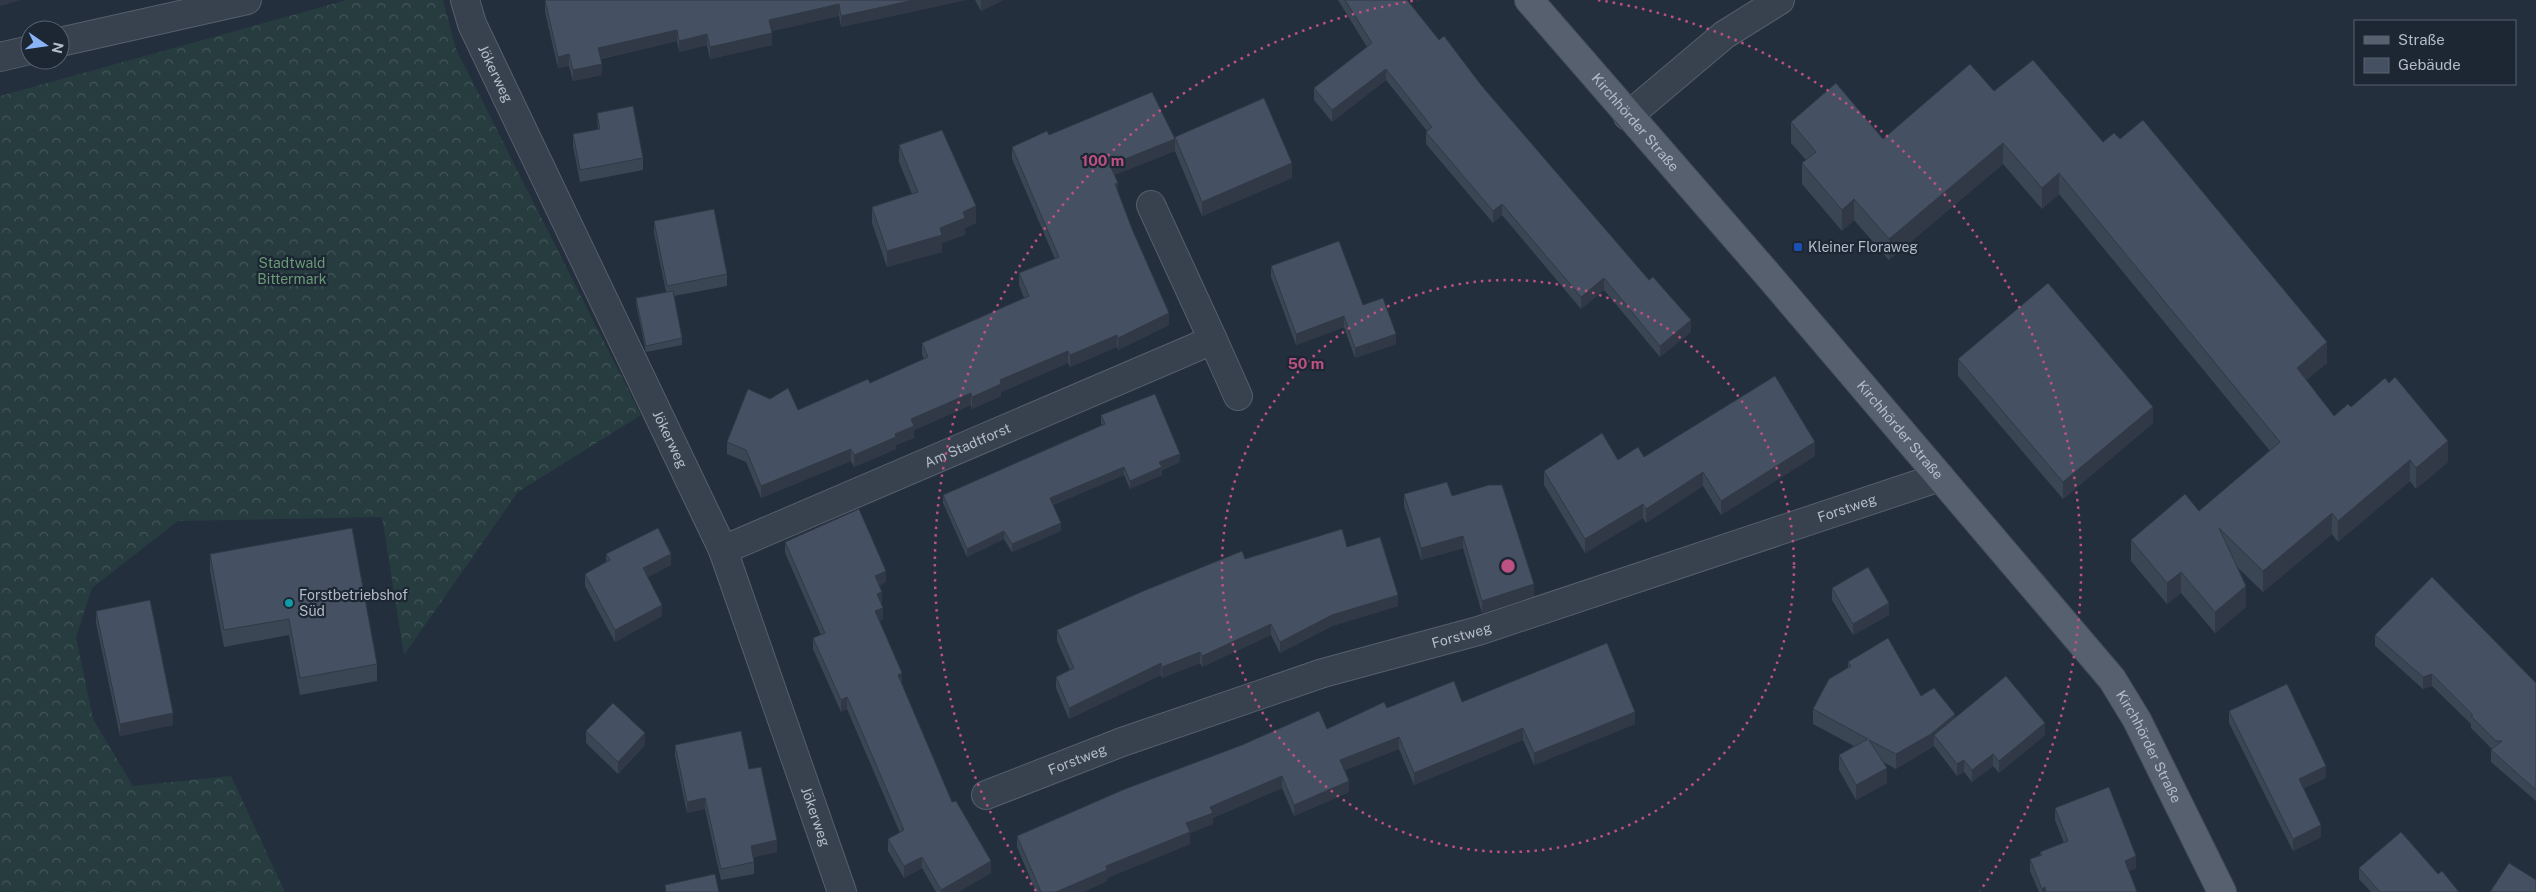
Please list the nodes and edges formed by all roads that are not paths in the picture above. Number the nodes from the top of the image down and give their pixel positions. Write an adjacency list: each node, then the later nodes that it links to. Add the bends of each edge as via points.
1 (248, 0): 5 (street)
2 (465, 0): 13 (street, Jökerweg, via 481,42)
3 (1529, 0): 8 (main road, Kirchhörder Straße)
4 (1780, 0): 8 (street, via 1724,35)
5 (70, 40)
6 (20, 52): 7 (street)
7 (0, 57)
8 (1628, 116): 12 (main road, Kirchhörder Straße)
9 (1151, 205): 10 (street)
10 (1213, 340): 11 (street); 13 (street, Am Stadtforst)
11 (1238, 396)
12 (1940, 477): 14 (street, Forstweg, via 1478,631 1323,673 1122,742); 16 (main road, Kirchhörder Straße, via 2112,680 2137,720)
13 (722, 550): 15 (street, Jökerweg)
14 (986, 795)
15 (842, 892)
16 (2222, 892)

